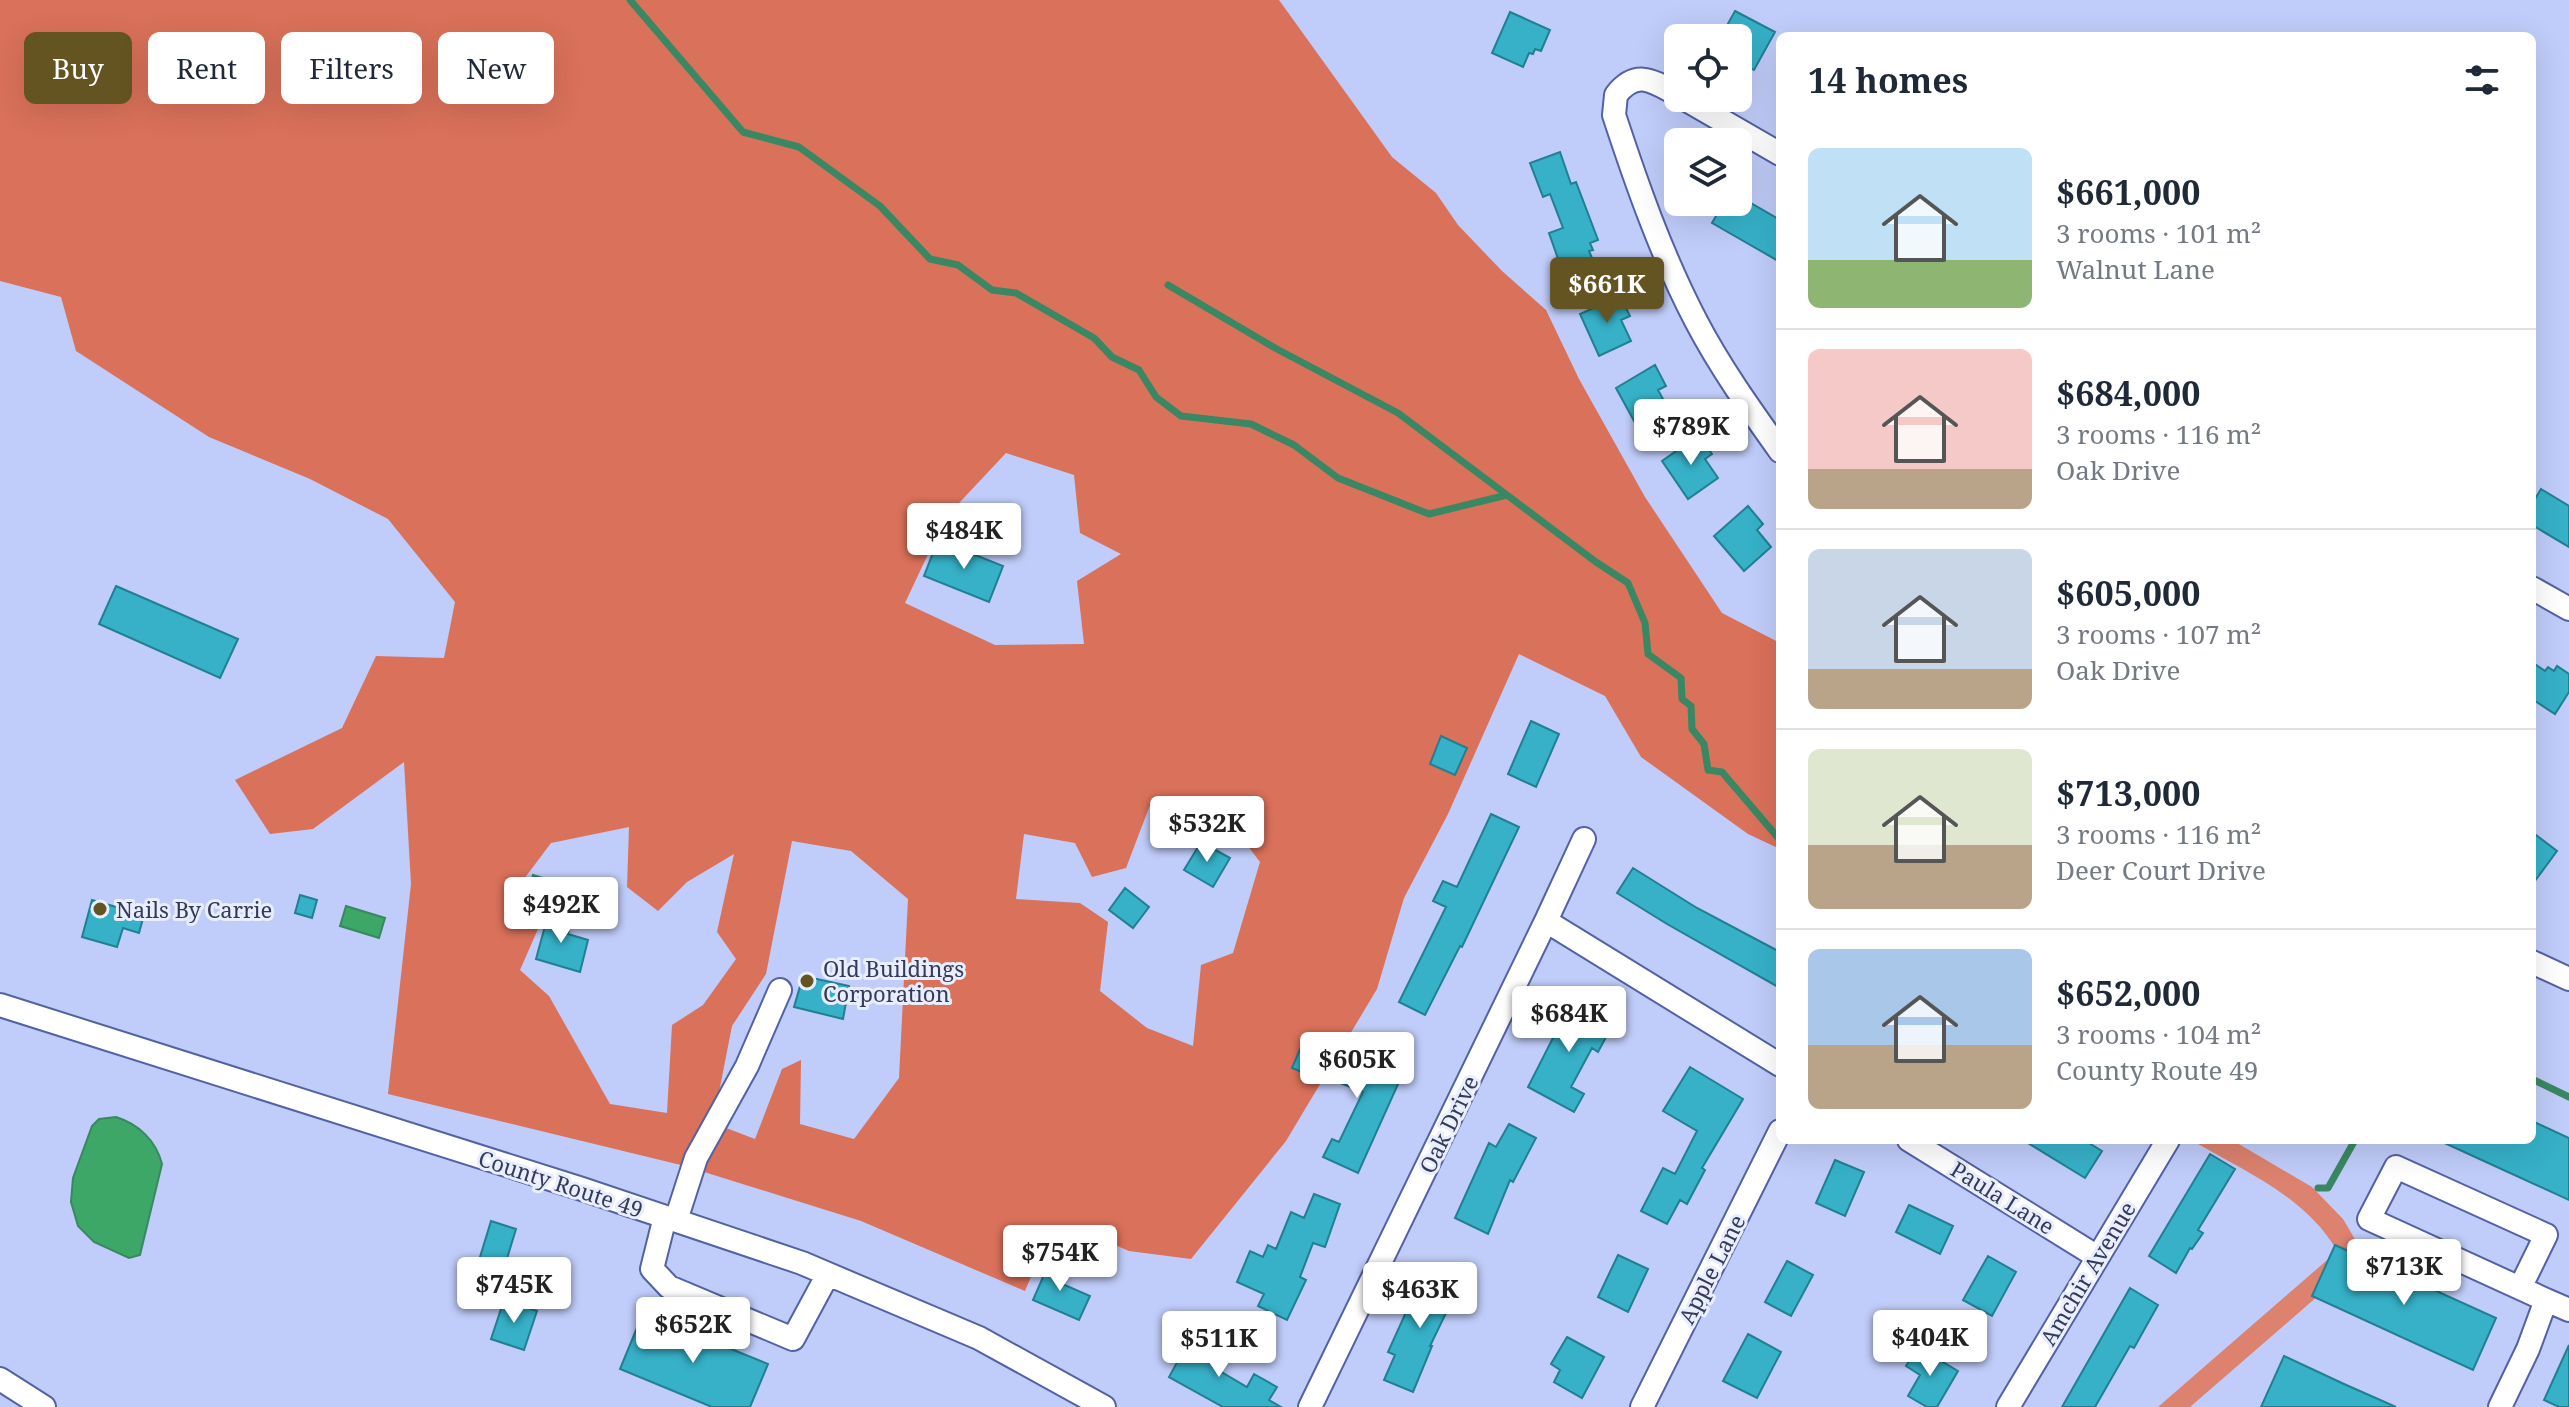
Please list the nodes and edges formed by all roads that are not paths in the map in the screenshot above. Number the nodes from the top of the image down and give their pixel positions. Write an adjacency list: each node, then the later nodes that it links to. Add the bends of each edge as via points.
1 (1664, 88): 4 (street, via 1651,80 1631,81 1616,95 1614,115 1697,322)
2 (1706, 112): 3 (street)
3 (1776, 152)
4 (1776, 445)
5 (2536, 590): 6 (street)
6 (2569, 609)
7 (1584, 839): 8 (street, Oak Drive)
8 (1546, 921): 13 (street); 26 (street, Oak Drive)
9 (2536, 964): 10 (street)
10 (2569, 979)
11 (780, 990): 17 (street)
12 (0, 1005): 17 (street, County Route 49)
13 (1776, 1063)
14 (1776, 1139): 27 (street, Apple Lane)
15 (1915, 1144): 18 (street, Paula Lane)
16 (2166, 1144): 18 (street, Amchir Avenue)
17 (670, 1219): 19 (street, County Route 49); 19 (street, via 652,1269 669,1287 793,1339)
18 (2096, 1256): 28 (street, Amchir Avenue)
19 (828, 1274): 25 (street, County Route 49, via 979,1338)
20 (2520, 1288): 20 (street, via 2369,1219 2396,1167 2546,1235); 21 (street)
21 (2546, 1300): 22 (street); 29 (street)
22 (2569, 1310)
23 (0, 1379): 24 (street)
24 (44, 1407)
25 (1104, 1407)
26 (1310, 1407)
27 (1642, 1407)
28 (2008, 1407)
29 (2500, 1407)

